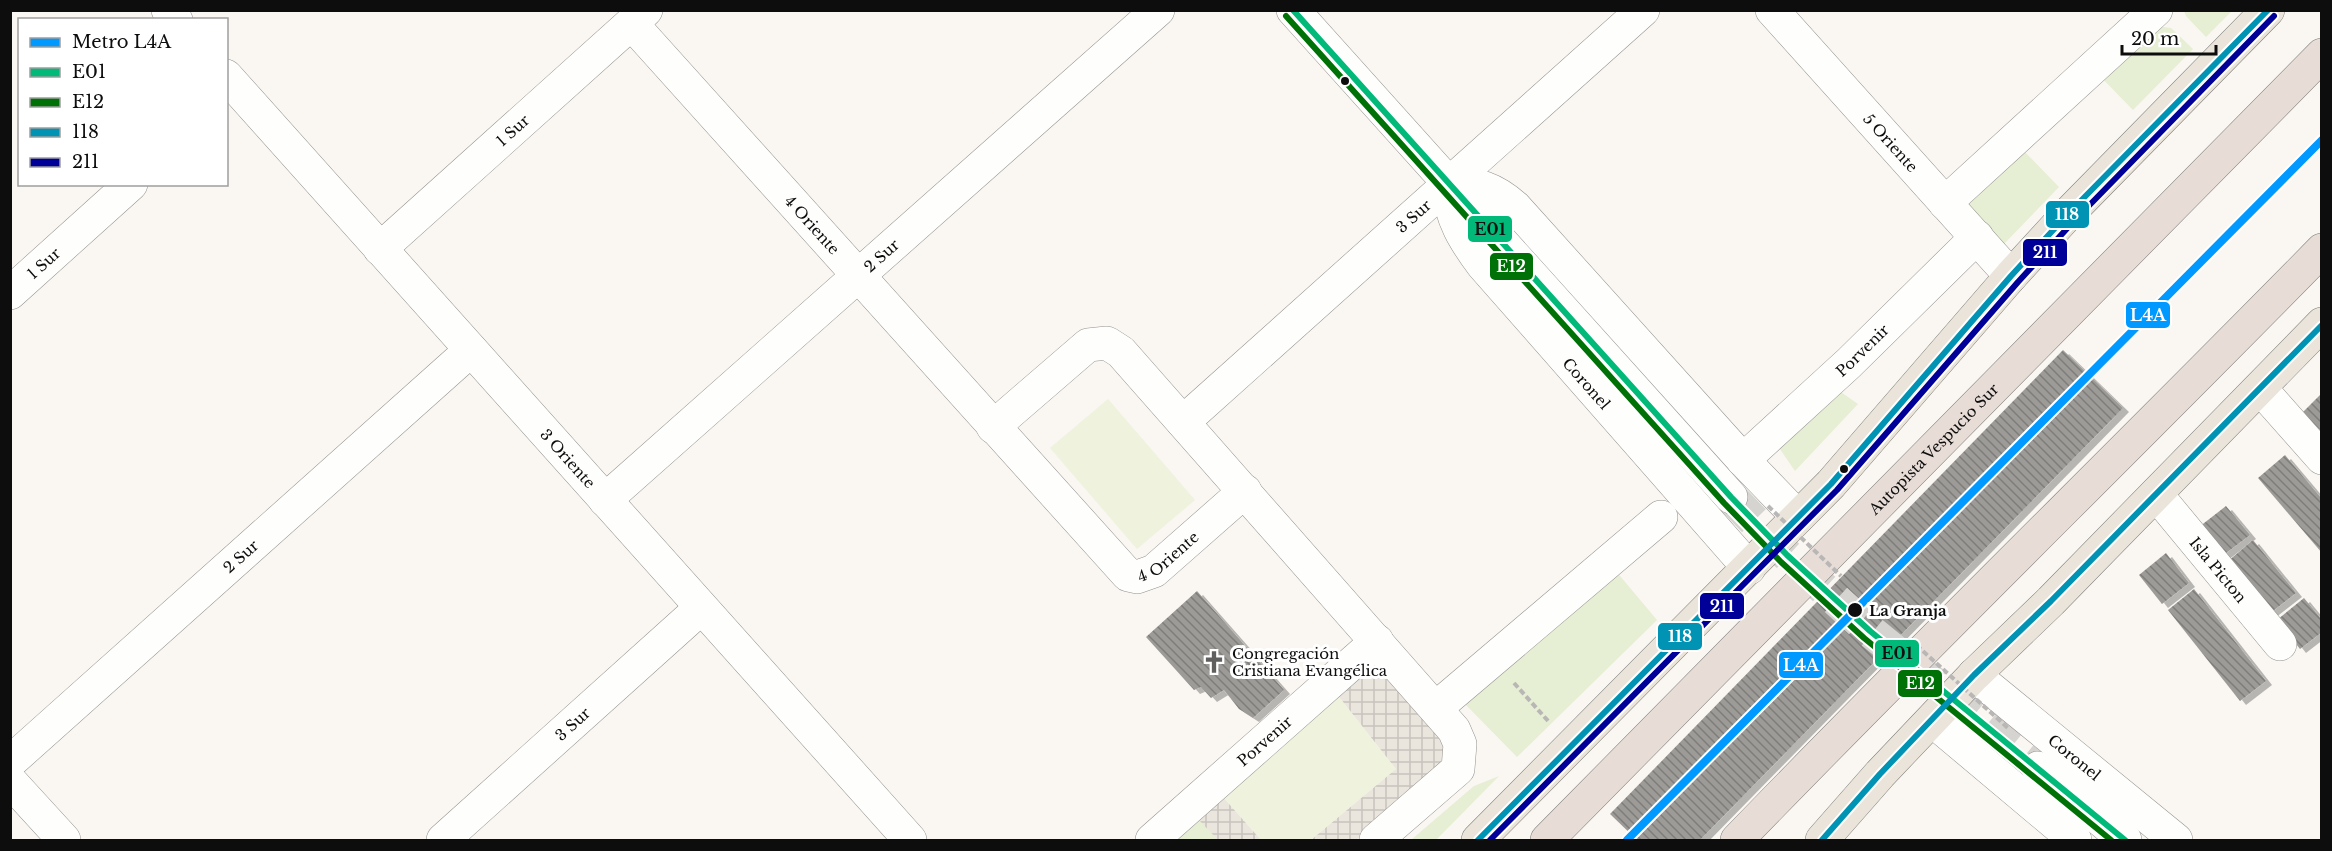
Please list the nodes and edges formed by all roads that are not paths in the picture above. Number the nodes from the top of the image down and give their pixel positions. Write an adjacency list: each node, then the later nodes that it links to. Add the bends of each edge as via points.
1 (1158, 10): 16 (street, 2 Sur)
2 (1293, 10): 10 (street, Coronel)
3 (1643, 10): 10 (street, 3 Sur)
4 (1772, 10): 12 (street, 5 Oriente)
5 (2156, 10): 12 (street)
6 (2268, 10): 17 (main road)
7 (639, 17): 14 (street, 1 Sur); 16 (street, 4 Oriente)
8 (2322, 55): 48 (highway, Autopista Vespucio Sur)
9 (230, 88): 14 (street, 3 Oriente)
10 (1449, 184): 22 (street, 3 Sur); 25 (street, via 1487,188 1515,207); 28 (street, Coronel); 32 (street, Coronel, via 1457,224 1482,264)
11 (129, 186): 18 (street, 1 Sur)
12 (1945, 203): 13 (street, 5 Oriente)
13 (1977, 237): 17 (street, 5 Oriente); 25 (street, Porvenir)
14 (380, 249): 20 (street, 3 Oriente)
15 (2322, 250): 49 (highway)
16 (858, 276): 23 (street, 4 Oriente); 29 (street, 2 Sur)
17 (2011, 276): 30 (main road, via 1864,447)
18 (10, 293)
19 (2322, 324): 21 (main road)
20 (471, 350): 29 (street, 3 Oriente); 39 (street, 2 Sur)
21 (2260, 388): 24 (street); 27 (main road)
22 (1183, 422): 23 (street, via 1115,346 1099,343 1079,352); 26 (street)
23 (993, 427): 26 (street, 4 Oriente, via 1128,575 1137,577 1154,571)
24 (2322, 458)
25 (1743, 460): 30 (street)
26 (1245, 491): 34 (street)
27 (2156, 494): 35 (street, Isla Picton); 36 (main road)
28 (1731, 497)
29 (605, 501): 33 (street, 3 Oriente)
30 (1783, 512): 32 (main road)
31 (1661, 517): 37 (street)
32 (1749, 568): 47 (main road)
33 (701, 608): 43 (street, 3 Sur); 44 (street, 3 Oriente)
34 (1377, 641): 37 (street); 45 (street, Porvenir)
35 (2280, 644)
36 (1974, 675): 38 (main road); 53 (street, Coronel)
37 (1436, 708): 46 (street, via 1454,729 1460,744 1458,769)
38 (1932, 720): 50 (main road); 51 (street)
39 (10, 762)
40 (2038, 768): 52 (street, Coronel)
41 (10, 781): 42 (street)
42 (64, 840)
43 (444, 840)
44 (910, 840)
45 (1152, 840)
46 (1376, 840)
47 (1478, 840)
48 (1547, 840)
49 (1737, 840)
50 (1822, 840)
51 (2075, 840)
52 (2125, 840)
53 (2176, 840)

